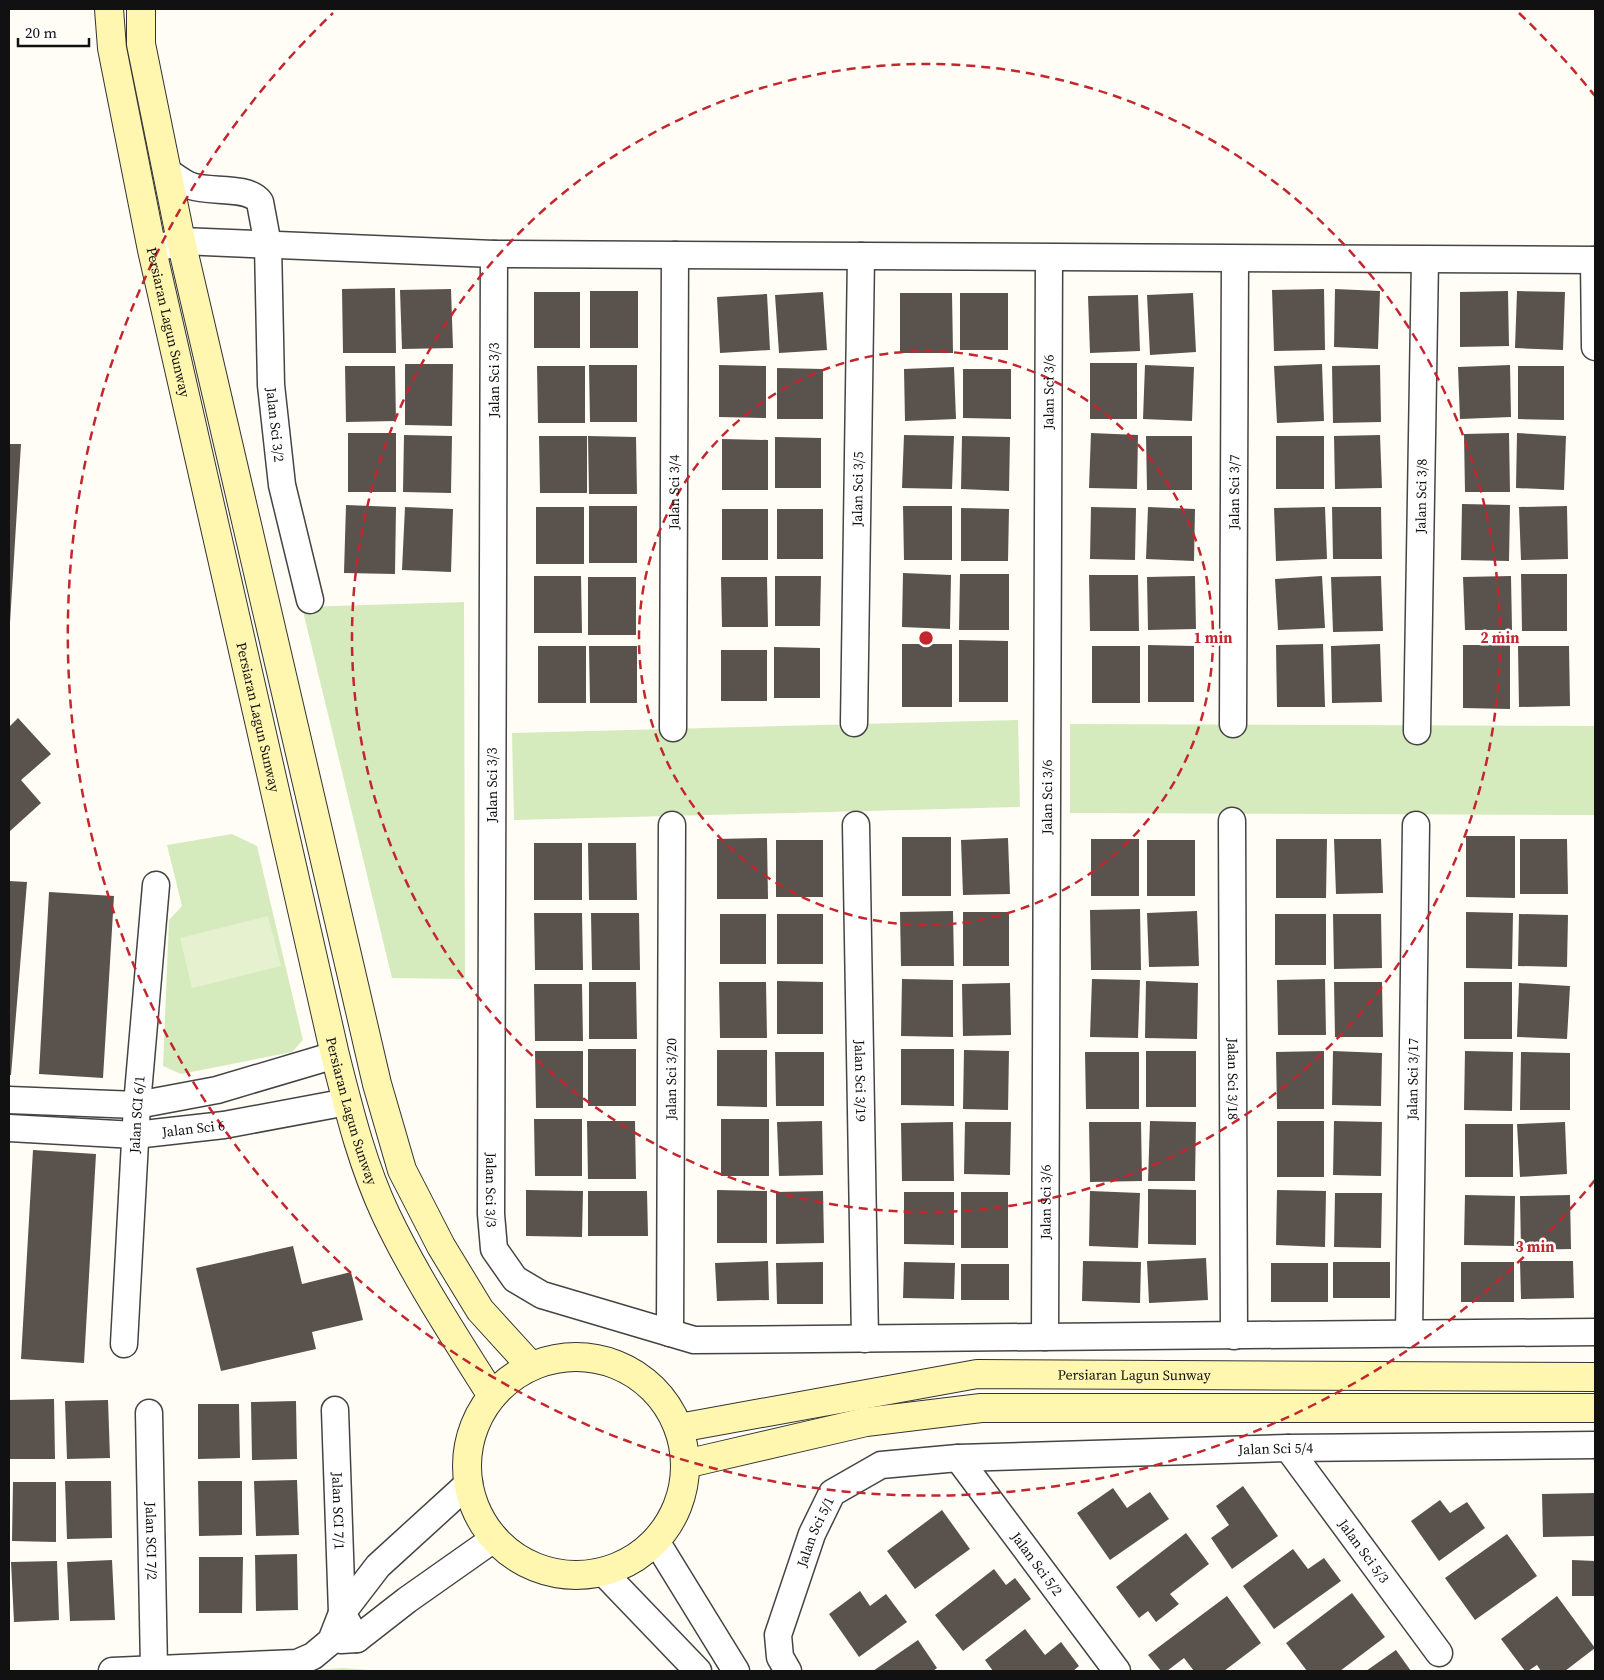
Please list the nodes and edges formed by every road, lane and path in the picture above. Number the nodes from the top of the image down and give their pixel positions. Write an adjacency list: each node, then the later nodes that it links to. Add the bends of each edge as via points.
1 (109, 9): 6 (main road, Persiaran Lagun Sunway, via 112,48)
2 (141, 9): 3 (main road, via 141,44)
3 (167, 172): 4 (main road); 5 (street, Jalan Sci 3/2, via 192,186 257,197)
4 (181, 241): 5 (street); 6 (street); 38 (main road, via 377,1084 402,1170 441,1246 480,1310)
5 (268, 245): 7 (street); 15 (street, Jalan Sci 3/2, via 271,385 281,476)
6 (152, 250): 25 (main road, Persiaran Lagun Sunway)
7 (494, 254): 8 (street); 32 (street, Jalan Sci 3/3, via 491,1214 494,1249 515,1279 542,1295)
8 (675, 255): 9 (street); 18 (street, Jalan Sci 3/4)
9 (860, 256): 10 (street); 16 (street, Jalan Sci 3/5)
10 (1049, 258): 11 (street); 35 (street, Jalan Sci 3/6)
11 (1235, 259): 12 (street); 17 (street, Jalan Sci 3/7)
12 (1425, 260): 13 (street); 19 (street, Jalan Sci 3/8)
13 (1595, 260): 14 (street)
14 (1595, 347)
15 (310, 600)
16 (854, 723)
17 (1233, 724)
18 (673, 728)
19 (1417, 731)
20 (1232, 822): 34 (street, Jalan Sci 3/18)
21 (672, 825): 32 (street, Jalan Sci 3/20)
22 (856, 825): 36 (street, Jalan Sci 3/19)
23 (1416, 825): 33 (street, Jalan Sci 3/17)
24 (156, 885): 28 (street, Jalan SCI 6/1)
25 (335, 1056): 27 (main road, Persiaran Lagun Sunway); 28 (street, via 217,1090)
26 (9, 1100): 28 (street)
27 (347, 1102): 30 (street, Jalan Sci 6, via 224,1125); 41 (main road, Persiaran Lagun Sunway, via 357,1140 386,1214 428,1292)
28 (137, 1105): 30 (street, Jalan SCI 6/1)
29 (9, 1128): 30 (street, Jalan Sci 6)
30 (136, 1135): 37 (street, Jalan SCI 6/1)
31 (1595, 1332): 33 (street, Jalan Sci 3/3)
32 (670, 1333): 36 (street, Jalan Sci 3/3, via 694,1340)
33 (1409, 1334): 34 (street, Jalan Sci 3/3)
34 (1234, 1336): 35 (street, Jalan Sci 3/3)
35 (1045, 1337): 36 (street, Jalan Sci 3/3)
36 (865, 1339)
37 (124, 1344)
38 (531, 1366): 41 (main road, via 510,1378); 46 (main road, via 566,1356 601,1359 641,1379 661,1397)
39 (1182, 1375): 40 (main road, Persiaran Lagun Sunway); 42 (main road); 46 (main road, Persiaran Lagun Sunway, via 977,1374)
40 (1595, 1377)
41 (492, 1396): 51 (main road, via 476,1422 468,1452)
42 (1184, 1408): 43 (main road); 50 (main road, via 981,1408 866,1422)
43 (1595, 1408)
44 (335, 1410): 55 (street, Jalan SCI 7/1)
45 (149, 1413): 61 (street, Jalan SCI 7/2)
46 (679, 1428): 50 (main road)
47 (1595, 1445): 48 (street, Jalan Sci 5/4)
48 (1288, 1448): 49 (street, Jalan Sci 5/4); 59 (street, Jalan Sci 5/3)
49 (958, 1458): 64 (street, Jalan Sci 5/1, via 880,1466 832,1492 812,1534 778,1635 780,1657); 65 (street, Jalan Sci 5/2)
50 (685, 1464): 53 (main road, via 676,1510)
51 (469, 1483): 52 (main road, via 478,1513); 55 (street, via 378,1566)
52 (495, 1538): 54 (main road, via 518,1558 545,1570 574,1575); 56 (street)
53 (656, 1541): 54 (main road, via 632,1560); 57 (street)
54 (603, 1572): 60 (street)
55 (342, 1614): 56 (street); 58 (street)
56 (357, 1639): 58 (street)
57 (717, 1640): 60 (street); 63 (street)
58 (331, 1641): 61 (street, via 313,1656 297,1662)
59 (1439, 1653)
60 (695, 1667)
61 (154, 1668): 62 (street)
62 (112, 1671)
63 (736, 1671)
64 (788, 1671)
65 (1117, 1671)

